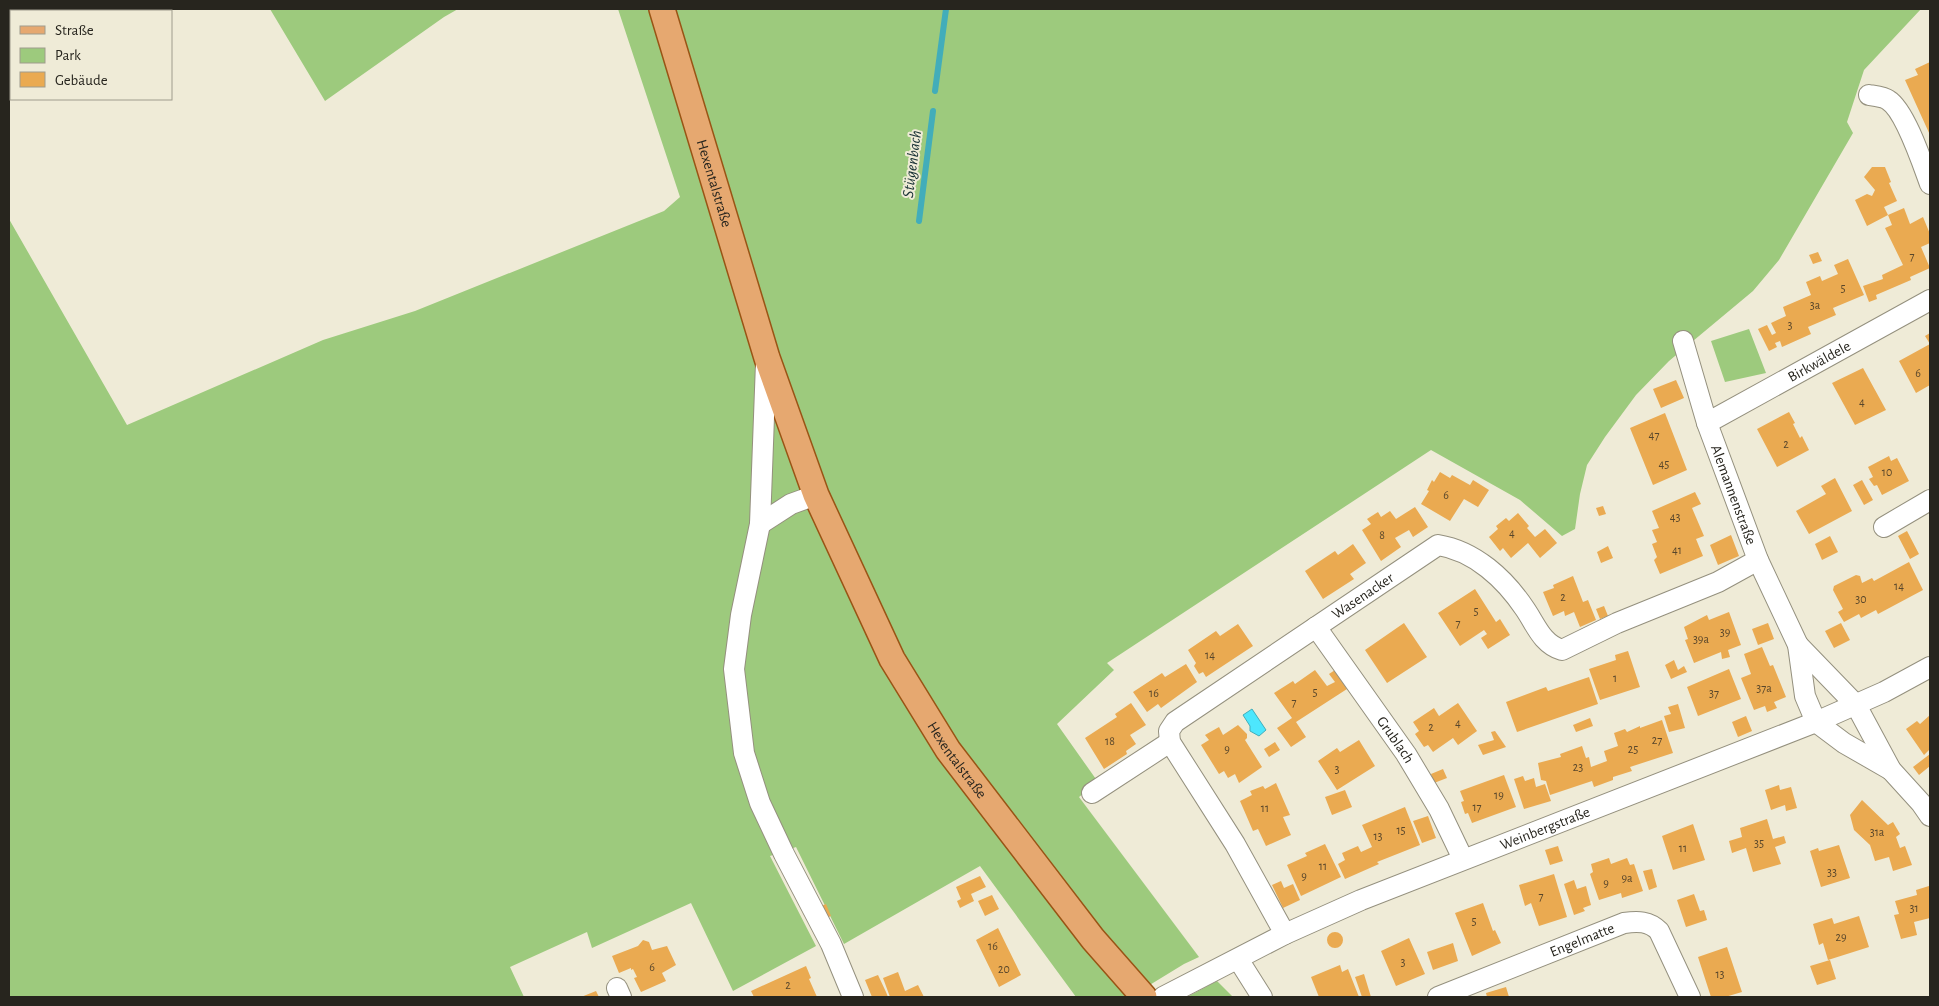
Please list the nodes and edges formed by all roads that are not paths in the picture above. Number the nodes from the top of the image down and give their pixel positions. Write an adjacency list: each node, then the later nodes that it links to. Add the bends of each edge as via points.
1 (662, 9): 6 (main road, Hexentalstraße)
2 (1869, 95): 3 (street, via 1888,100 1900,113)
3 (1930, 184)
4 (1930, 300): 7 (street, Birkwäldele)
5 (1683, 341): 7 (street, Alemannenstraße)
6 (766, 358): 8 (main road, Hexentalstraße); 10 (street, Hexentalstraße)
7 (1706, 423): 12 (street, Alemannenstraße)
8 (816, 495): 10 (street, via 791,504); 26 (main road, Hexentalstraße, via 892,660 948,750 1093,939)
9 (1930, 500): 11 (street)
10 (760, 524): 25 (street, Hexentalstraße, via 741,615 734,669 744,753 760,803)
11 (1884, 527)
12 (1758, 560): 13 (street, Wasenacker, via 1718,582 1562,650 1544,641 1499,576 1454,548 1438,545); 14 (street, Alemannenstraße)
13 (1316, 627): 18 (street, Wasenacker, via 1175,722 1169,731); 22 (street, Grublach, via 1406,754 1439,809)
14 (1798, 645): 16 (street, Alemannenstraße); 17 (street, Alemannenstraße, via 1805,696)
15 (1930, 667): 16 (street, Weinbergstraße)
16 (1856, 705): 17 (street, Weinbergstraße); 19 (street, Alemannenstraße)
17 (1816, 722): 19 (street, Alemannenstraße, via 1844,743); 22 (street, Weinbergstraße)
18 (1170, 742): 20 (street); 23 (street, via 1235,844)
19 (1891, 770): 21 (street, Alemannenstraße)
20 (1092, 793)
21 (1930, 816)
22 (1463, 859): 23 (street, Weinbergstraße)
23 (1285, 934): 24 (street, Weinbergstraße)
24 (1238, 959): 27 (street, Weinbergstraße); 28 (street)
25 (853, 997)
26 (1144, 997)
27 (1163, 997)
28 (1262, 997)
29 (1438, 997): 30 (street, Engelmatte, via 1624,923 1637,921 1659,931)
30 (1690, 997)

